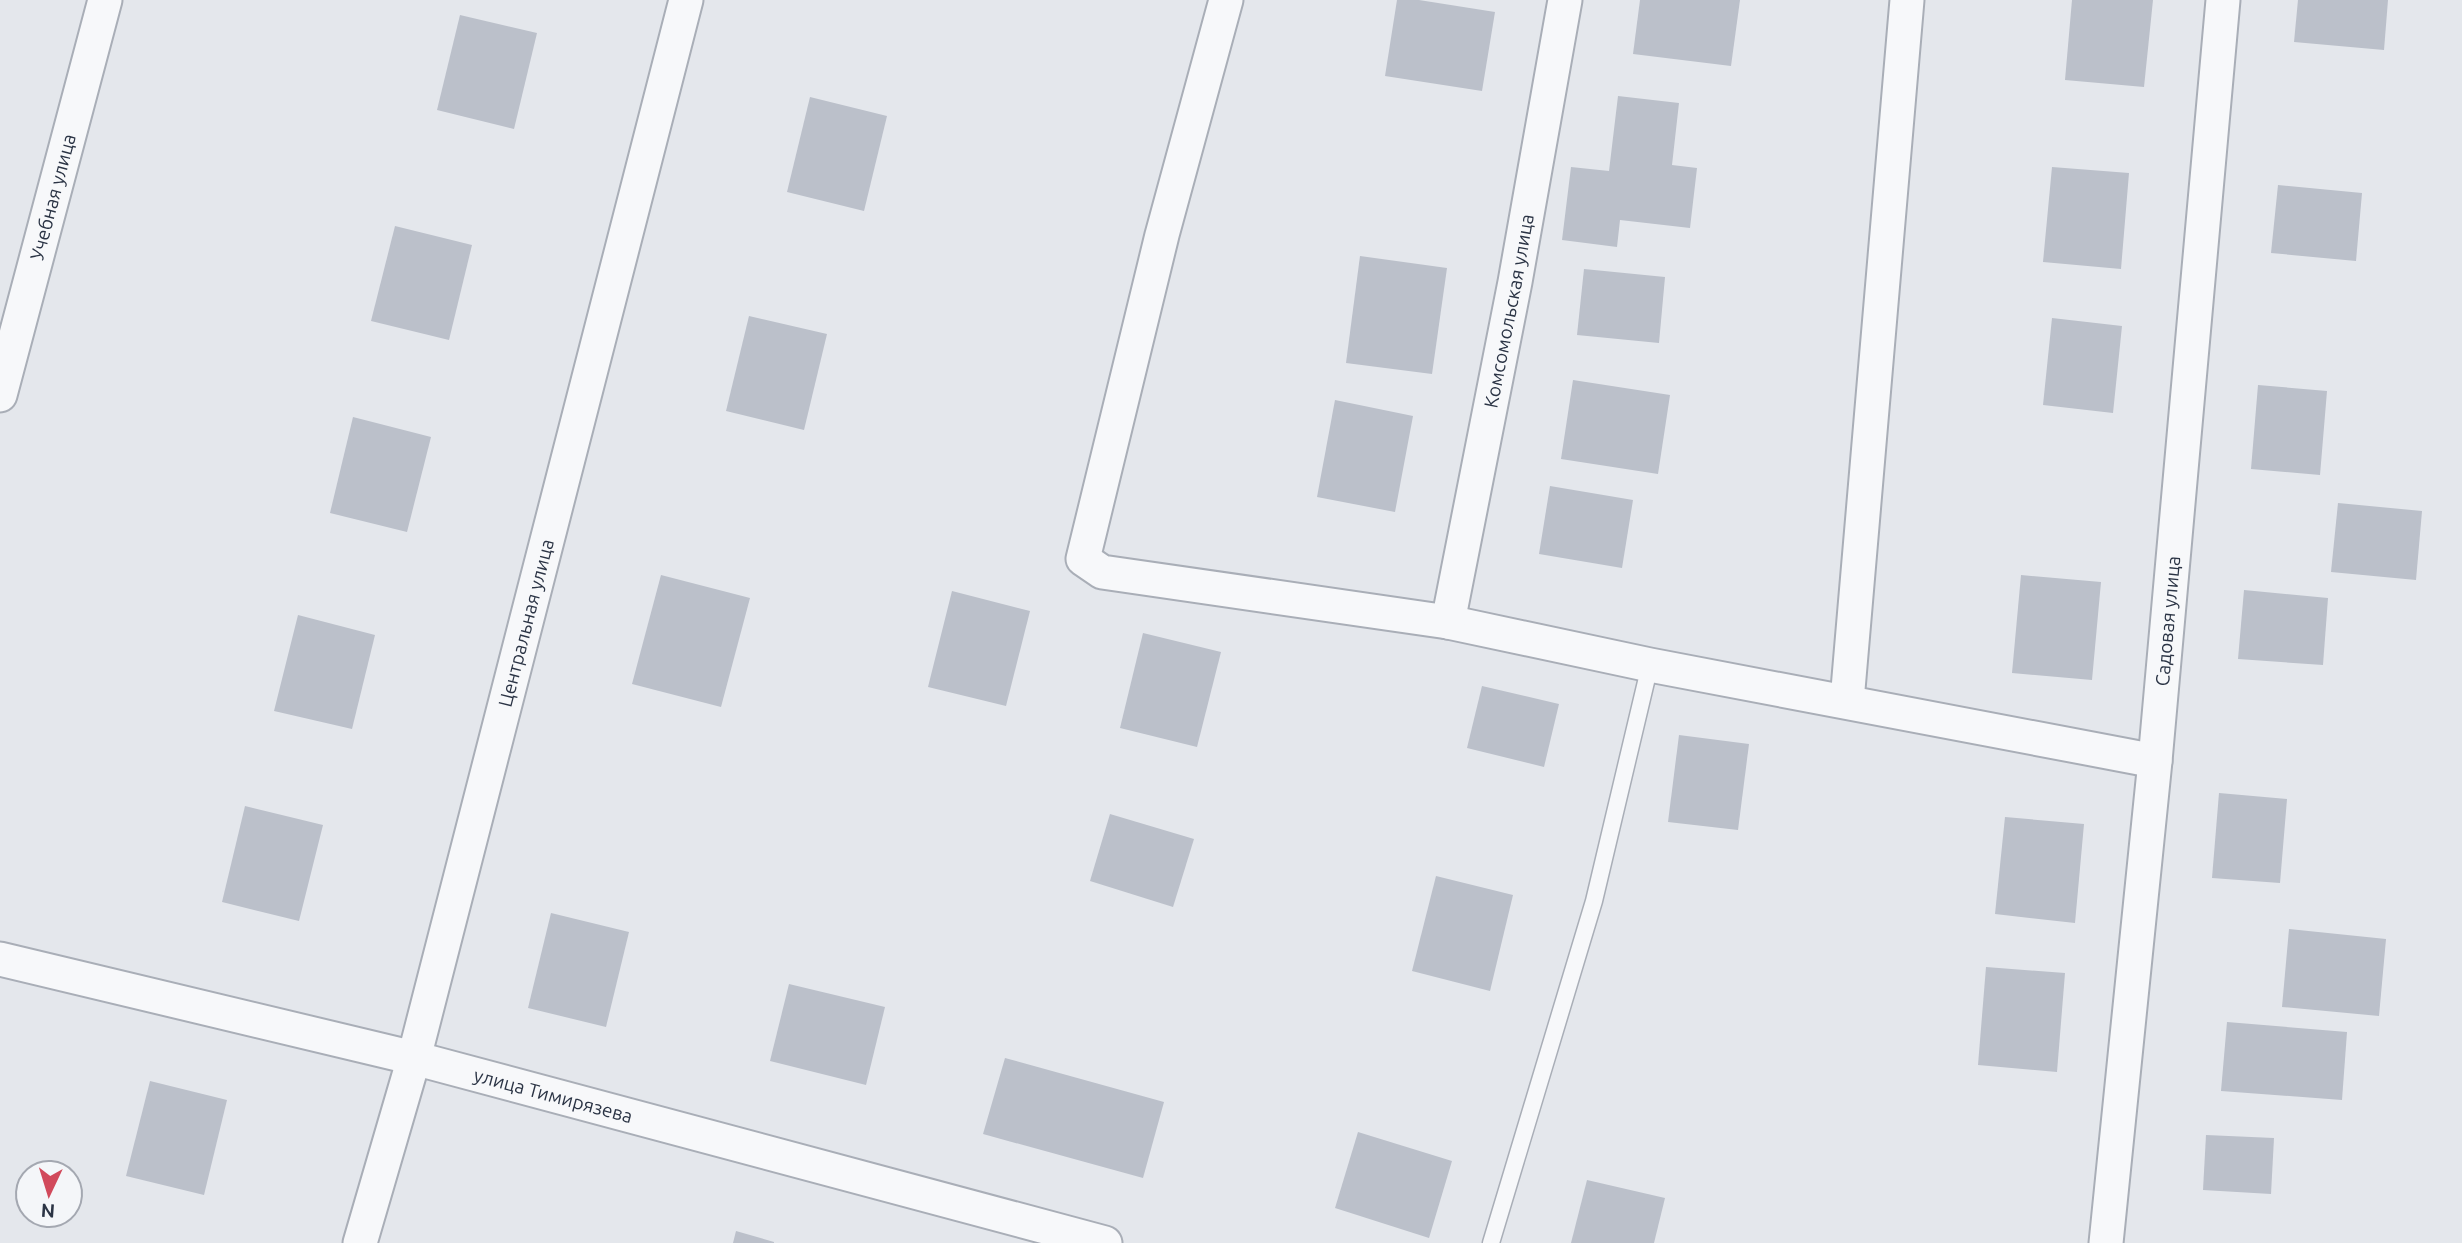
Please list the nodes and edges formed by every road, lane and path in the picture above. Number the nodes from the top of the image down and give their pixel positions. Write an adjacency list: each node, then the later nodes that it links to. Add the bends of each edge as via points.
1 (105, 0): 7 (street, Учебная улица)
2 (686, 0): 13 (street, Центральная улица)
3 (1226, 0): 8 (street, via 1162,235 1083,559 1102,572)
4 (1565, 0): 8 (street, Комсомольская улица)
5 (1907, 0): 10 (street)
6 (2223, 0): 11 (street, Садовая улица)
7 (0, 395)
8 (1448, 622): 9 (street)
9 (1650, 665): 10 (street); 16 (lane, via 1594,901)
10 (1847, 701): 11 (street)
11 (2155, 761): 17 (street, Садовая улица)
12 (0, 959): 13 (street, улица Тимирязева)
13 (414, 1058): 14 (street, Центральная улица); 15 (street, улица Тимирязева)
14 (360, 1243)
15 (1105, 1243)
16 (1491, 1243)
17 (2106, 1243)

